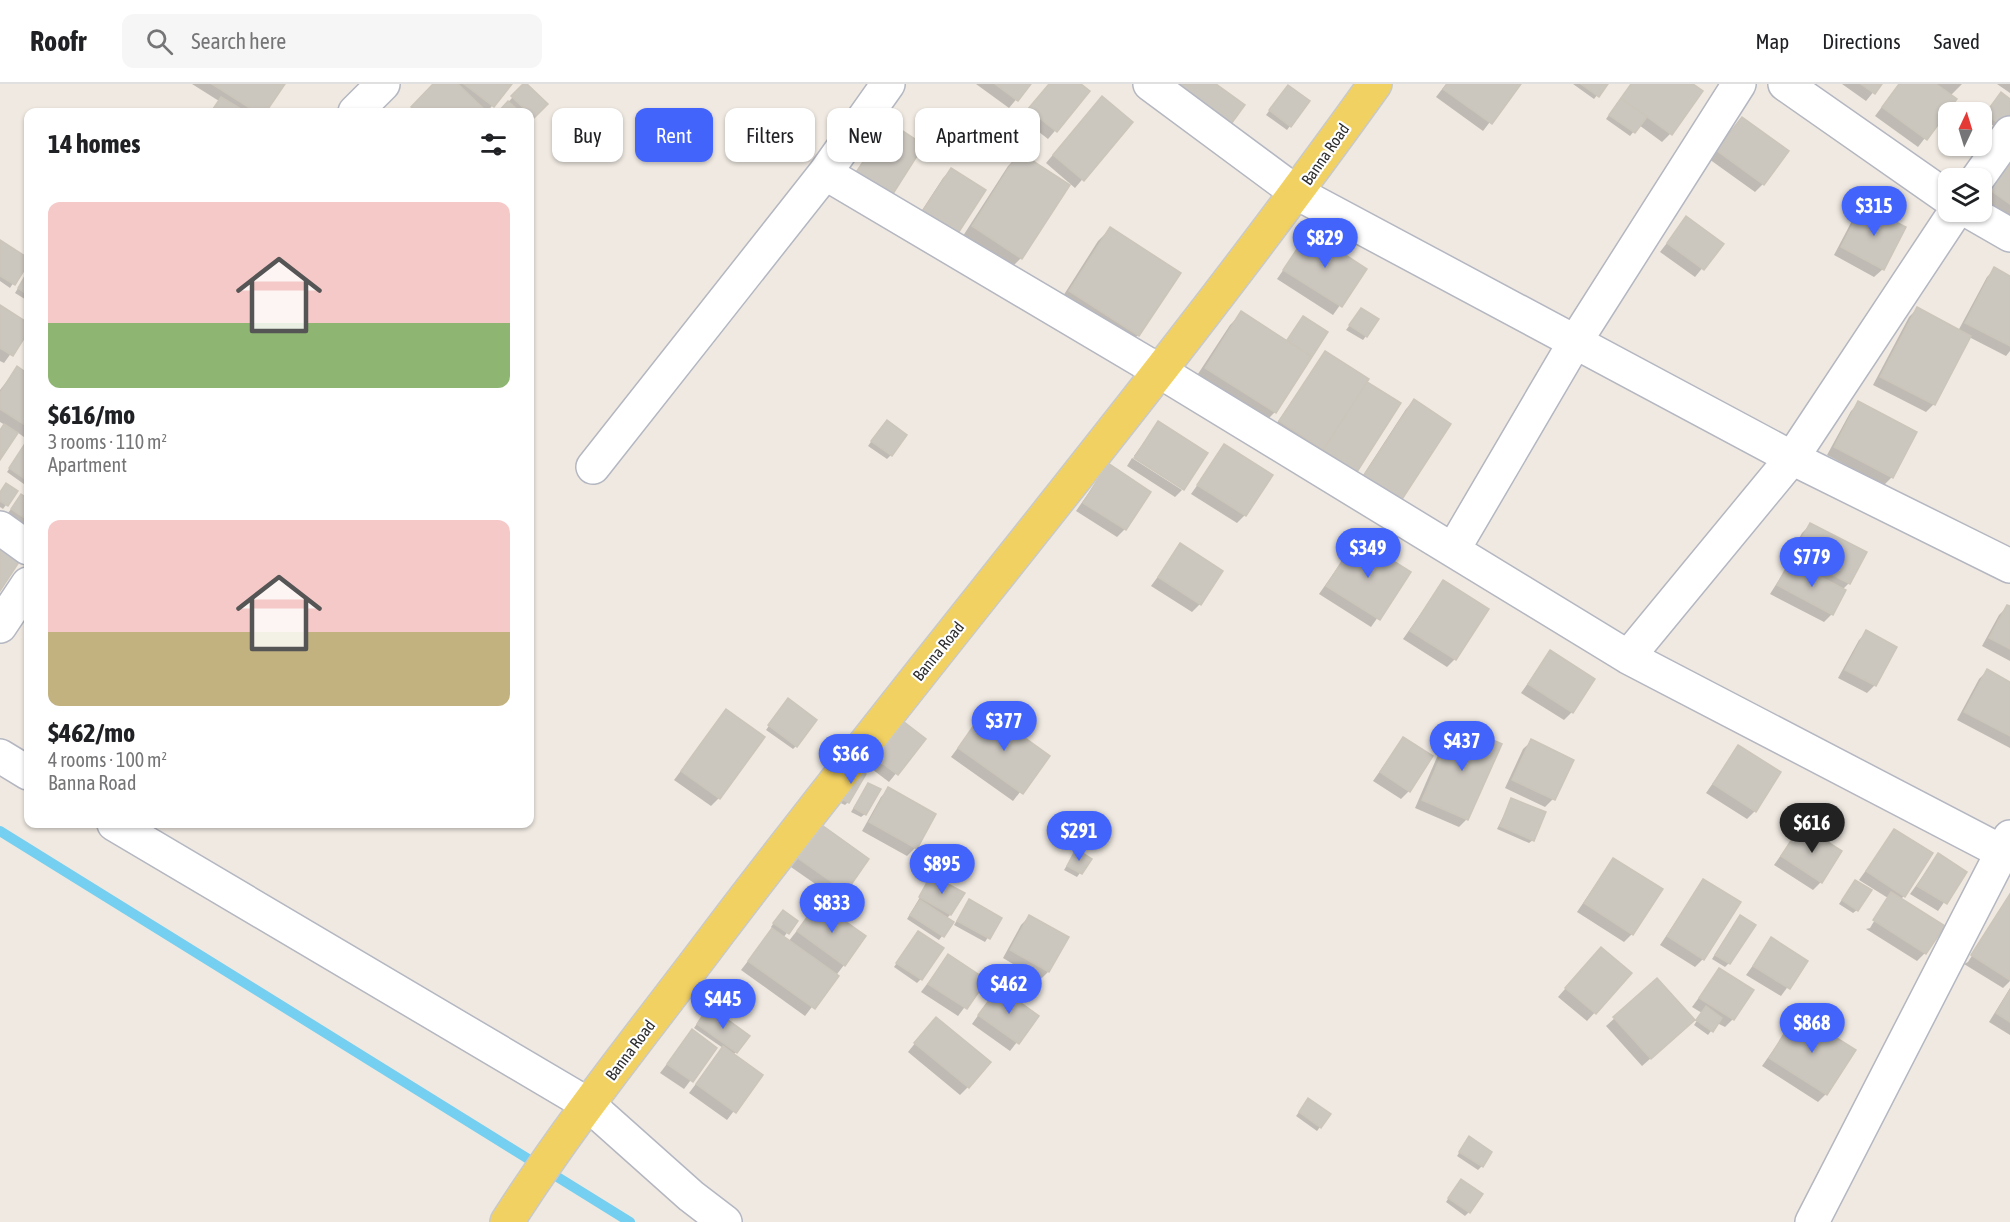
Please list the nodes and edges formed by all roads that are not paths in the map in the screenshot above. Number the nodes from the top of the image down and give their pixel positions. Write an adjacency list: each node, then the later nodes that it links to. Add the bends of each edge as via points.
1 (383, 84): 7 (street)
2 (888, 84): 10 (street)
3 (1150, 84): 12 (street)
4 (1375, 84): 12 (main road, Banna Road)
5 (1739, 84): 16 (street)
6 (1785, 84): 11 (street)
7 (359, 108)
8 (2010, 133): 9 (street)
9 (1985, 168)
10 (825, 172): 17 (street); 19 (street)
11 (1938, 191)
12 (1297, 193): 16 (street); 17 (main road, Banna Road)
13 (1948, 222): 18 (street)
14 (1987, 222): 15 (street)
15 (2010, 235)
16 (1575, 342): 18 (street); 22 (street)
17 (1161, 372): 22 (street); 31 (main road, Banna Road, via 844,767)
18 (1792, 458): 23 (street); 26 (street)
19 (593, 467)
20 (0, 528): 21 (street)
21 (24, 545)
22 (1453, 550): 26 (street)
23 (2010, 566)
24 (24, 590): 25 (street)
25 (0, 627)
26 (1628, 657): 30 (street)
27 (0, 756): 28 (street)
28 (24, 771)
29 (121, 828): 31 (street)
30 (2007, 848): 34 (street)
31 (584, 1111): 32 (main road, Banna Road); 33 (street)
32 (507, 1222)
33 (725, 1222)
34 (1812, 1222)

